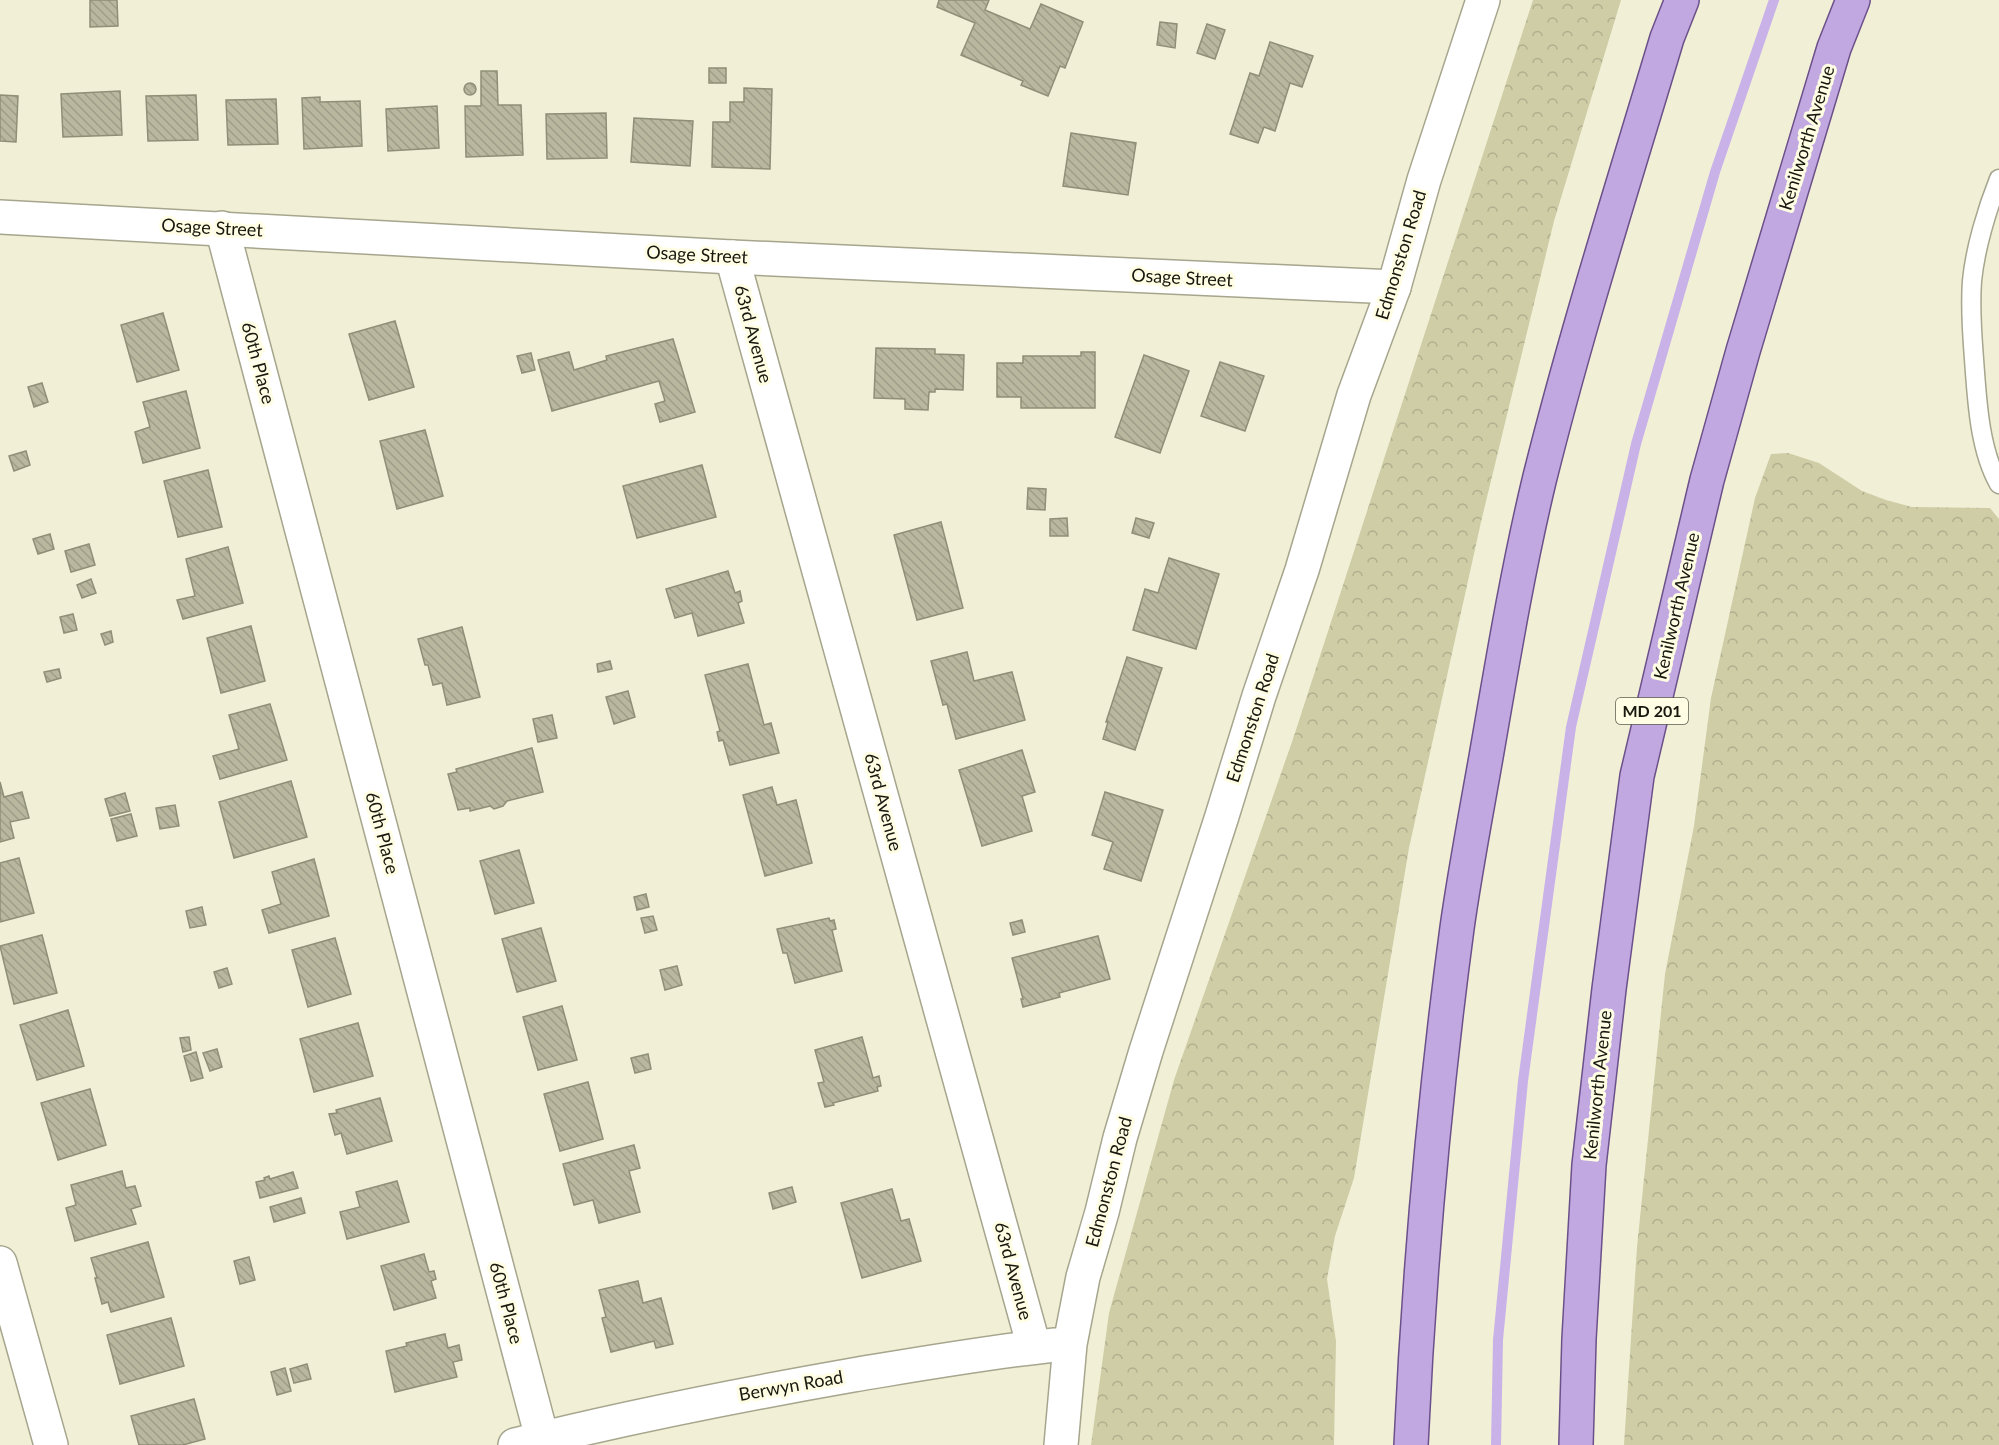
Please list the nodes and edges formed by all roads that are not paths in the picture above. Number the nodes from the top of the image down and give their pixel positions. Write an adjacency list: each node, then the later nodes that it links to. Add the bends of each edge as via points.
1 (1483, 0): 8 (street, Edmonston Road, via 1424,180)
2 (1682, 0): 16 (main road, via 1667,38 1580,331 1539,481 1513,600 1458,924 1442,1050 1416,1332)
3 (1853, 0): 17 (main road, Kenilworth Avenue / MD 201, via 1834,48 1743,351 1684,574 1637,776 1589,1165)
4 (1999, 179): 9 (lane, via 1972,280 1978,411)
5 (0, 217): 6 (street, Osage Street)
6 (222, 228): 7 (street, Osage Street); 13 (street, 60th Place)
7 (732, 257): 8 (street, Osage Street); 12 (street, 63rd Avenue)
8 (1394, 287): 11 (street, Edmonston Road, via 1354,395 1302,570 1146,1051 1083,1277)
9 (1999, 484)
10 (0, 1263): 14 (street)
11 (1070, 1344): 12 (street, Berwyn Road); 15 (street, Edmonston Road)
12 (1034, 1347): 13 (street, Berwyn Road, via 749,1393)
13 (528, 1442)
14 (51, 1445)
15 (1060, 1445)
16 (1412, 1445)
17 (1576, 1445)

